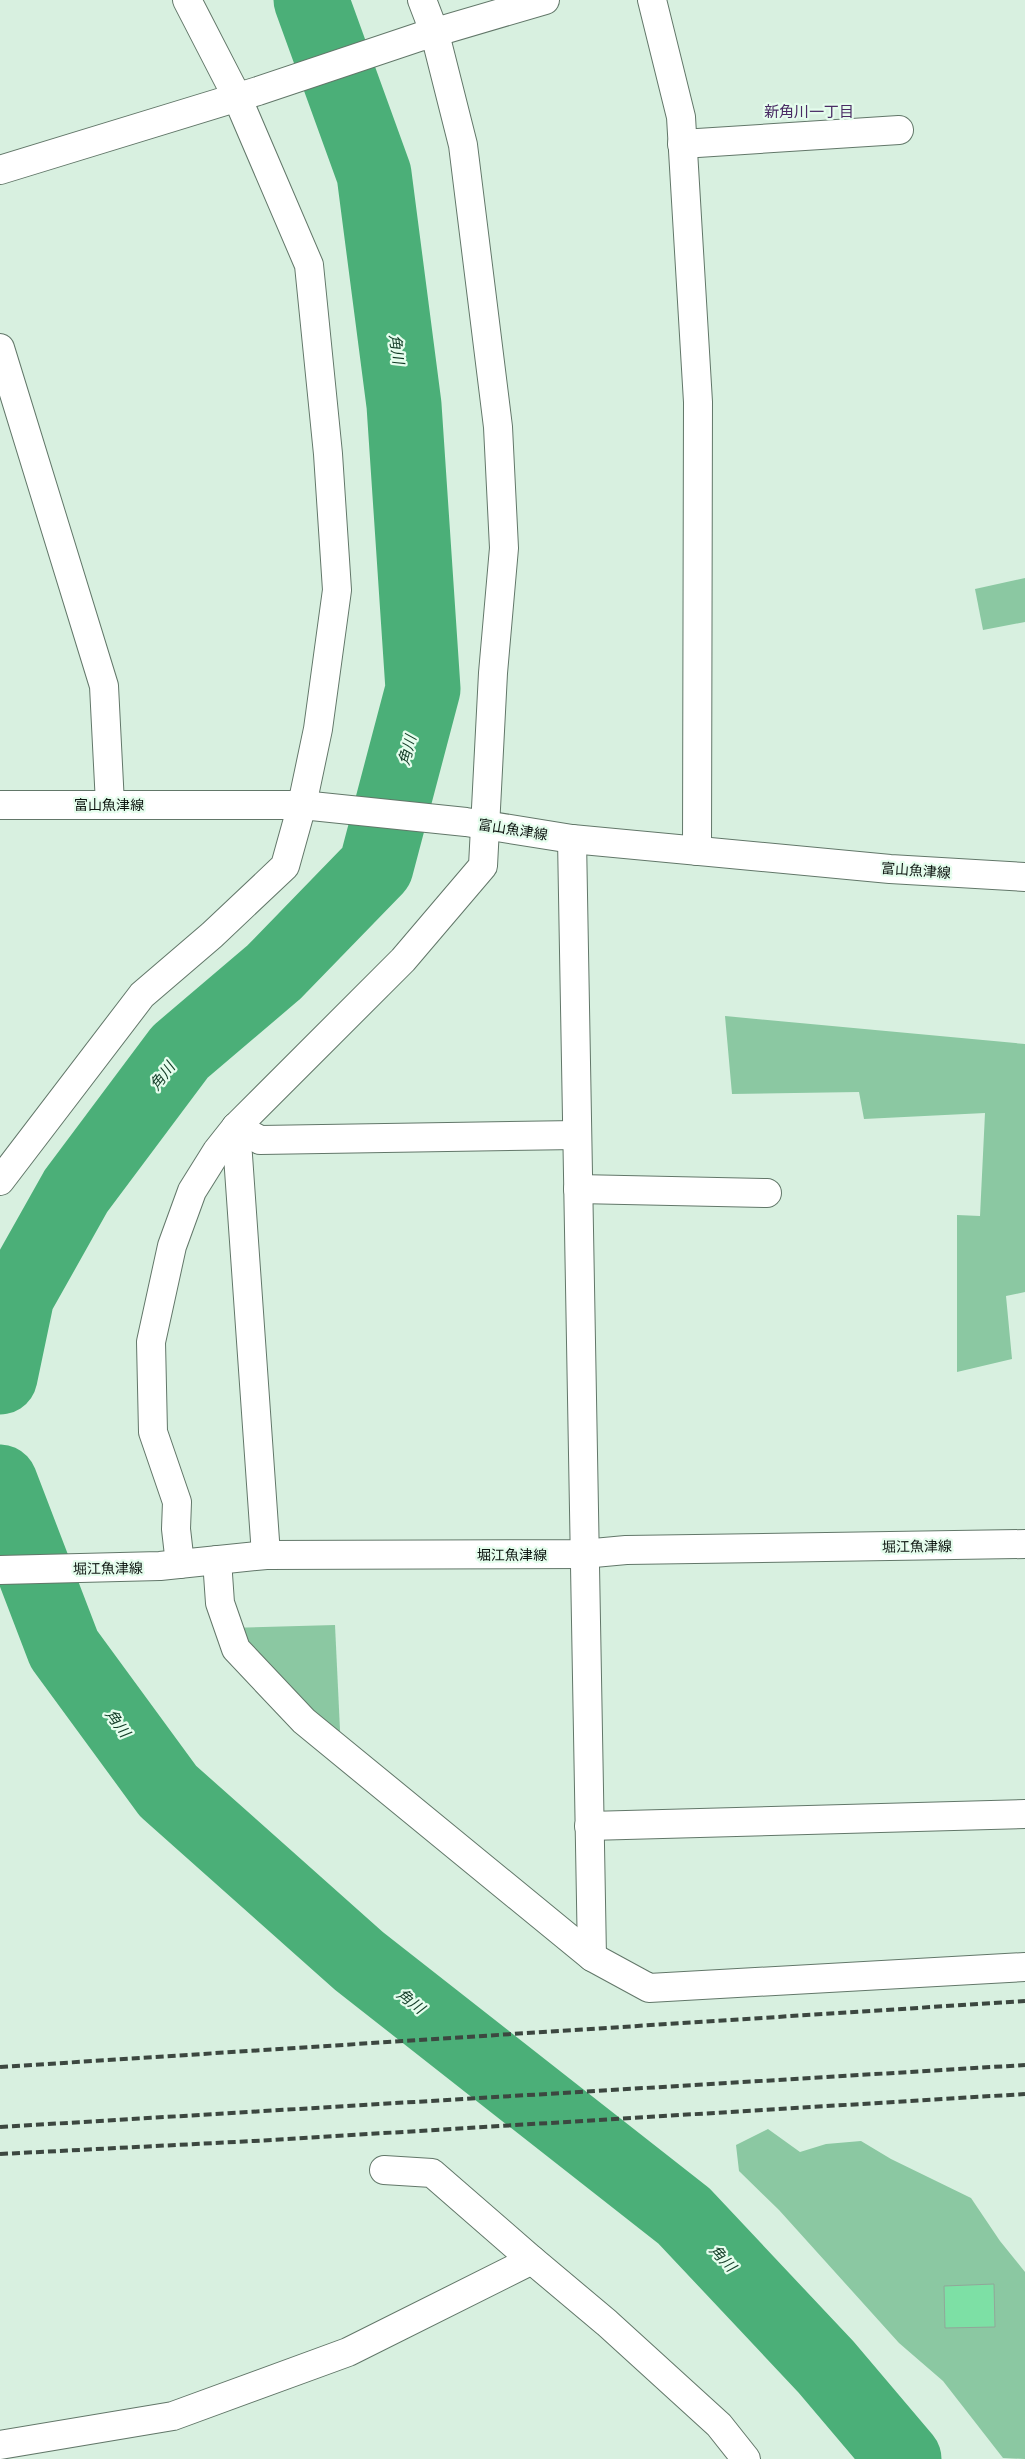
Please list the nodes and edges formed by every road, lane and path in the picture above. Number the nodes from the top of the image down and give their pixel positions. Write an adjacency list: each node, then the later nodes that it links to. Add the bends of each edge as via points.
1 (187, 0): 6 (street)
2 (422, 0): 5 (street)
3 (545, 0): 5 (street)
4 (652, 0): 8 (street, via 681,117)
5 (427, 35): 6 (street); 14 (street, via 463,145 498,427 504,548)
6 (247, 94): 9 (street); 13 (street, via 309,265 328,454 337,590 318,729)
7 (899, 130): 8 (street)
8 (682, 144): 16 (street, via 698,402)
9 (0, 170)
10 (0, 348): 11 (street, via 104,686)
11 (110, 804): 12 (street, 富山魚津線); 13 (street, 富山魚津線)
12 (0, 805)
13 (312, 807): 14 (street, 富山魚津線); 20 (street, via 284,866 212,935 142,994)
14 (476, 823): 15 (street, 富山魚津線); 18 (street, via 483,866 403,960)
15 (572, 839): 16 (street, 富山魚津線); 19 (street)
16 (697, 851): 17 (street, 富山魚津線, via 890,869)
17 (1025, 877)
18 (236, 1127): 19 (street, via 260,1140); 25 (street); 27 (street, via 192,1191 172,1246 151,1342 153,1432 177,1502)
19 (577, 1135): 21 (street)
20 (0, 1181)
21 (578, 1189): 22 (street); 24 (street)
22 (767, 1193)
23 (1025, 1544): 24 (street, 堀江魚津線, via 626,1550)
24 (583, 1554): 25 (street, 堀江魚津線); 30 (street)
25 (266, 1555): 26 (street, 堀江魚津線)
26 (217, 1560): 27 (street, 堀江魚津線); 31 (street, via 220,1603 236,1649 304,1721)
27 (170, 1565): 28 (street, 堀江魚津線)
28 (0, 1570)
29 (1025, 1814): 30 (street)
30 (589, 1826): 31 (street)
31 (592, 1957): 32 (street, via 649,1988)
32 (1025, 1967)
33 (384, 2170): 34 (street, via 432,2172)
34 (532, 2260): 35 (street, via 348,2352 173,2416); 36 (street, via 719,2425)
35 (0, 2445)
36 (746, 2459)

